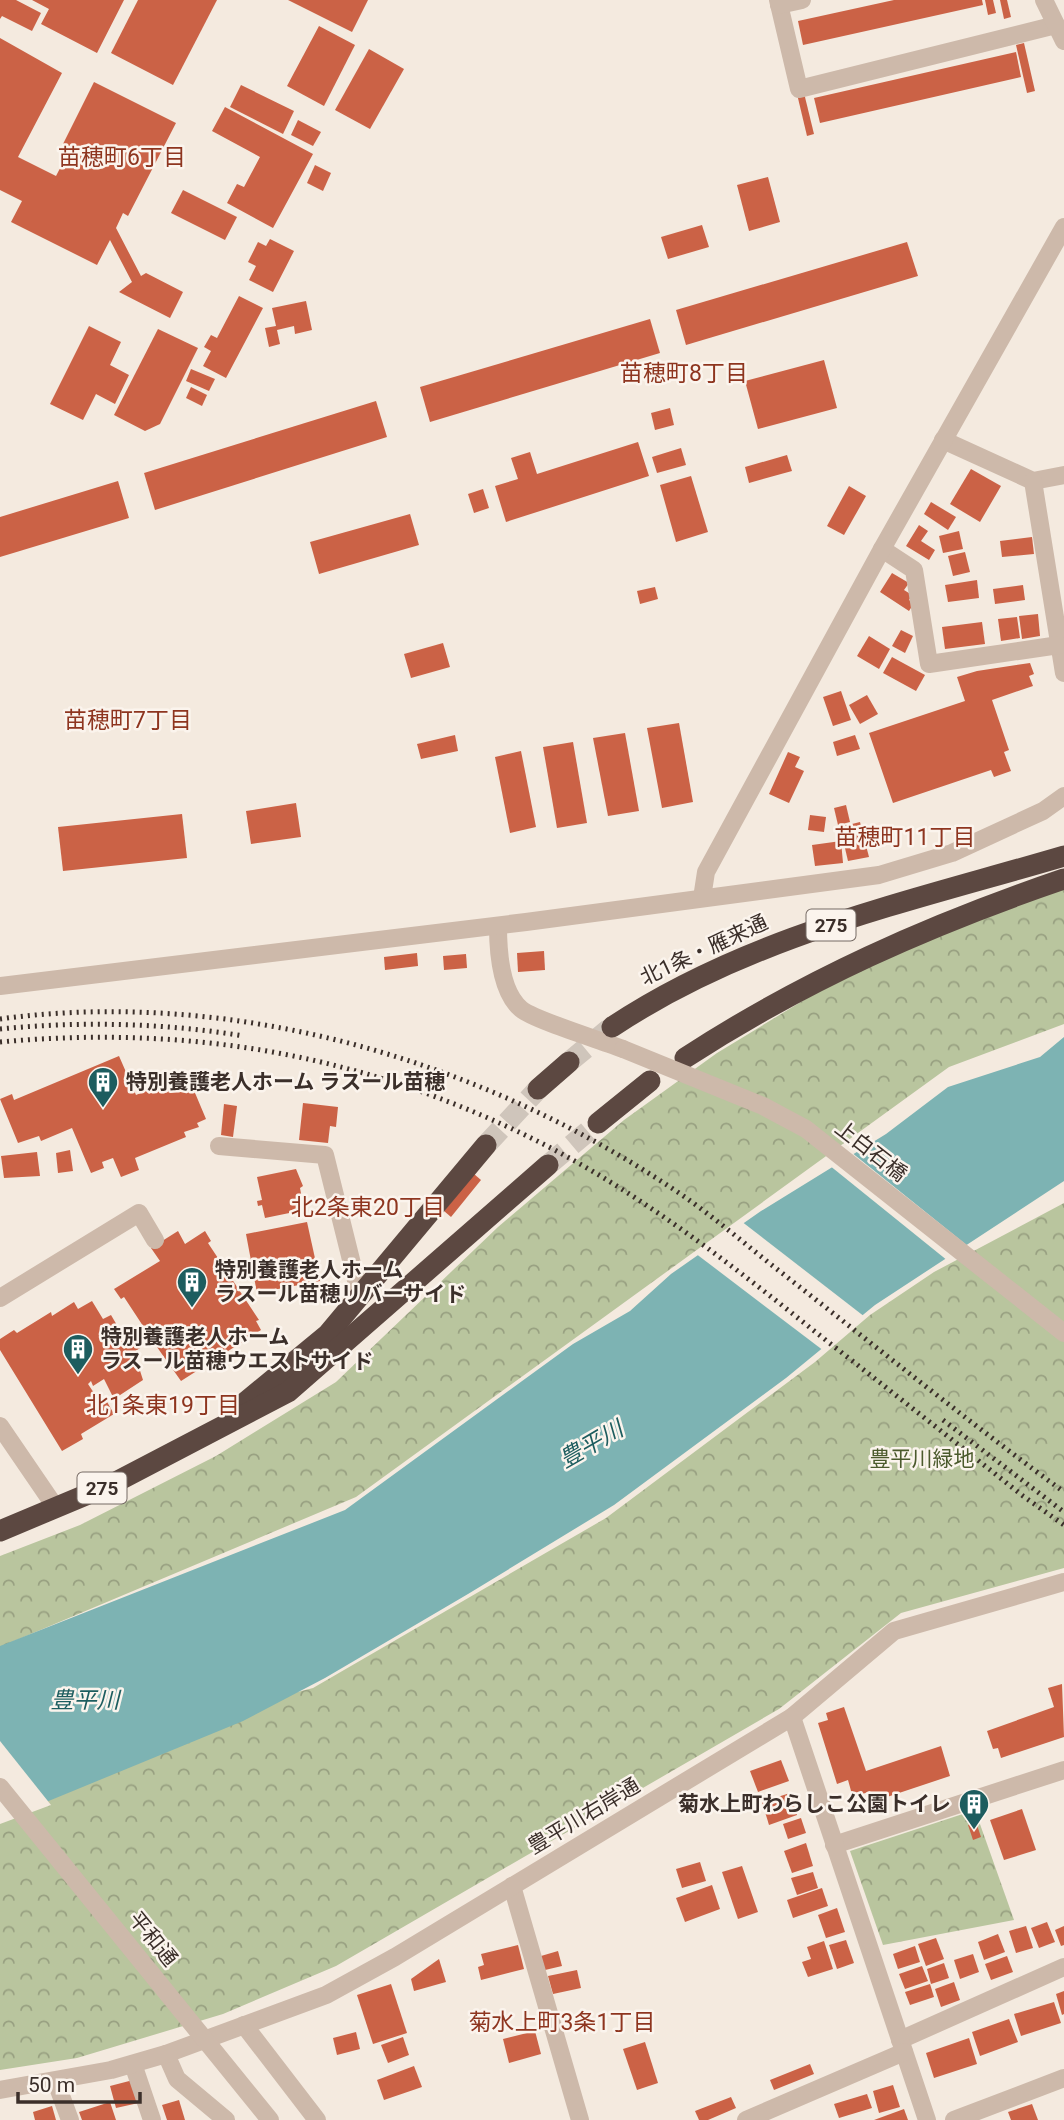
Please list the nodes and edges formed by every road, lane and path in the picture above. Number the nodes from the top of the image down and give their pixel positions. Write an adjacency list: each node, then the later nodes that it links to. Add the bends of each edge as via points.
1 (802, 0): 3 (street)
2 (1044, 0): 4 (street)
3 (778, 3): 4 (street, via 799,89)
4 (1060, 33)
5 (1064, 227): 6 (street)
6 (943, 440): 8 (street); 9 (street)
7 (1064, 475): 8 (street)
8 (1033, 481): 10 (street)
9 (882, 549): 10 (street, via 914,570 929,664); 15 (street, via 706,872)
10 (1059, 645): 11 (street)
11 (1064, 673)
12 (1064, 796): 15 (street, via 1043,811 952,853 879,875)
13 (1064, 856): 18 (highway, 北1条・雁来通 / 275, via 777,941 714,968)
14 (1064, 879): 19 (highway, 275, via 948,920 824,976)
15 (702, 898): 16 (street)
16 (498, 926): 17 (street); 30 (street, 上白石橋, bridge, via 508,992 521,1009 763,1107 806,1129)
17 (0, 986)
18 (612, 1027)
19 (685, 1058)
20 (569, 1062): 22 (highway)
21 (650, 1081): 23 (highway)
22 (538, 1089)
23 (598, 1123)
24 (486, 1145): 28 (highway, 275)
25 (219, 1146): 28 (street, via 325,1155)
26 (548, 1165): 32 (highway, 275, via 288,1392)
27 (155, 1240): 29 (street, via 139,1213)
28 (360, 1296): 32 (highway, 275, via 328,1334)
29 (0, 1298)
30 (1064, 1333)
31 (0, 1426): 33 (street)
32 (200, 1439): 33 (highway, 275)
33 (56, 1508): 34 (highway, 275)
34 (0, 1531)
35 (1064, 1582): 36 (street, 豊平川右岸通, via 894,1631)
36 (792, 1717): 39 (street); 40 (street, 豊平川右岸通)
37 (1064, 1770): 39 (street)
38 (0, 1787): 52 (street, 平和通, bridge)
39 (835, 1846): 43 (street)
40 (512, 1886): 42 (street, 豊平川右岸通, via 326,1995); 54 (street)
41 (1064, 1967): 43 (street)
42 (244, 2025): 44 (street, 豊平川右岸通); 53 (street)
43 (902, 2046): 55 (street); 56 (street)
44 (166, 2054): 45 (street, 豊平川右岸通); 51 (street, via 177,2079)
45 (133, 2064): 47 (street, 豊平川右岸通); 50 (street)
46 (1064, 2078): 57 (street)
47 (56, 2082): 48 (street, 豊平川右岸通); 49 (street)
48 (0, 2090)
49 (70, 2120)
50 (152, 2120)
51 (226, 2120)
52 (270, 2120)
53 (317, 2120)
54 (580, 2120)
55 (746, 2120)
56 (928, 2120)
57 (954, 2120)

